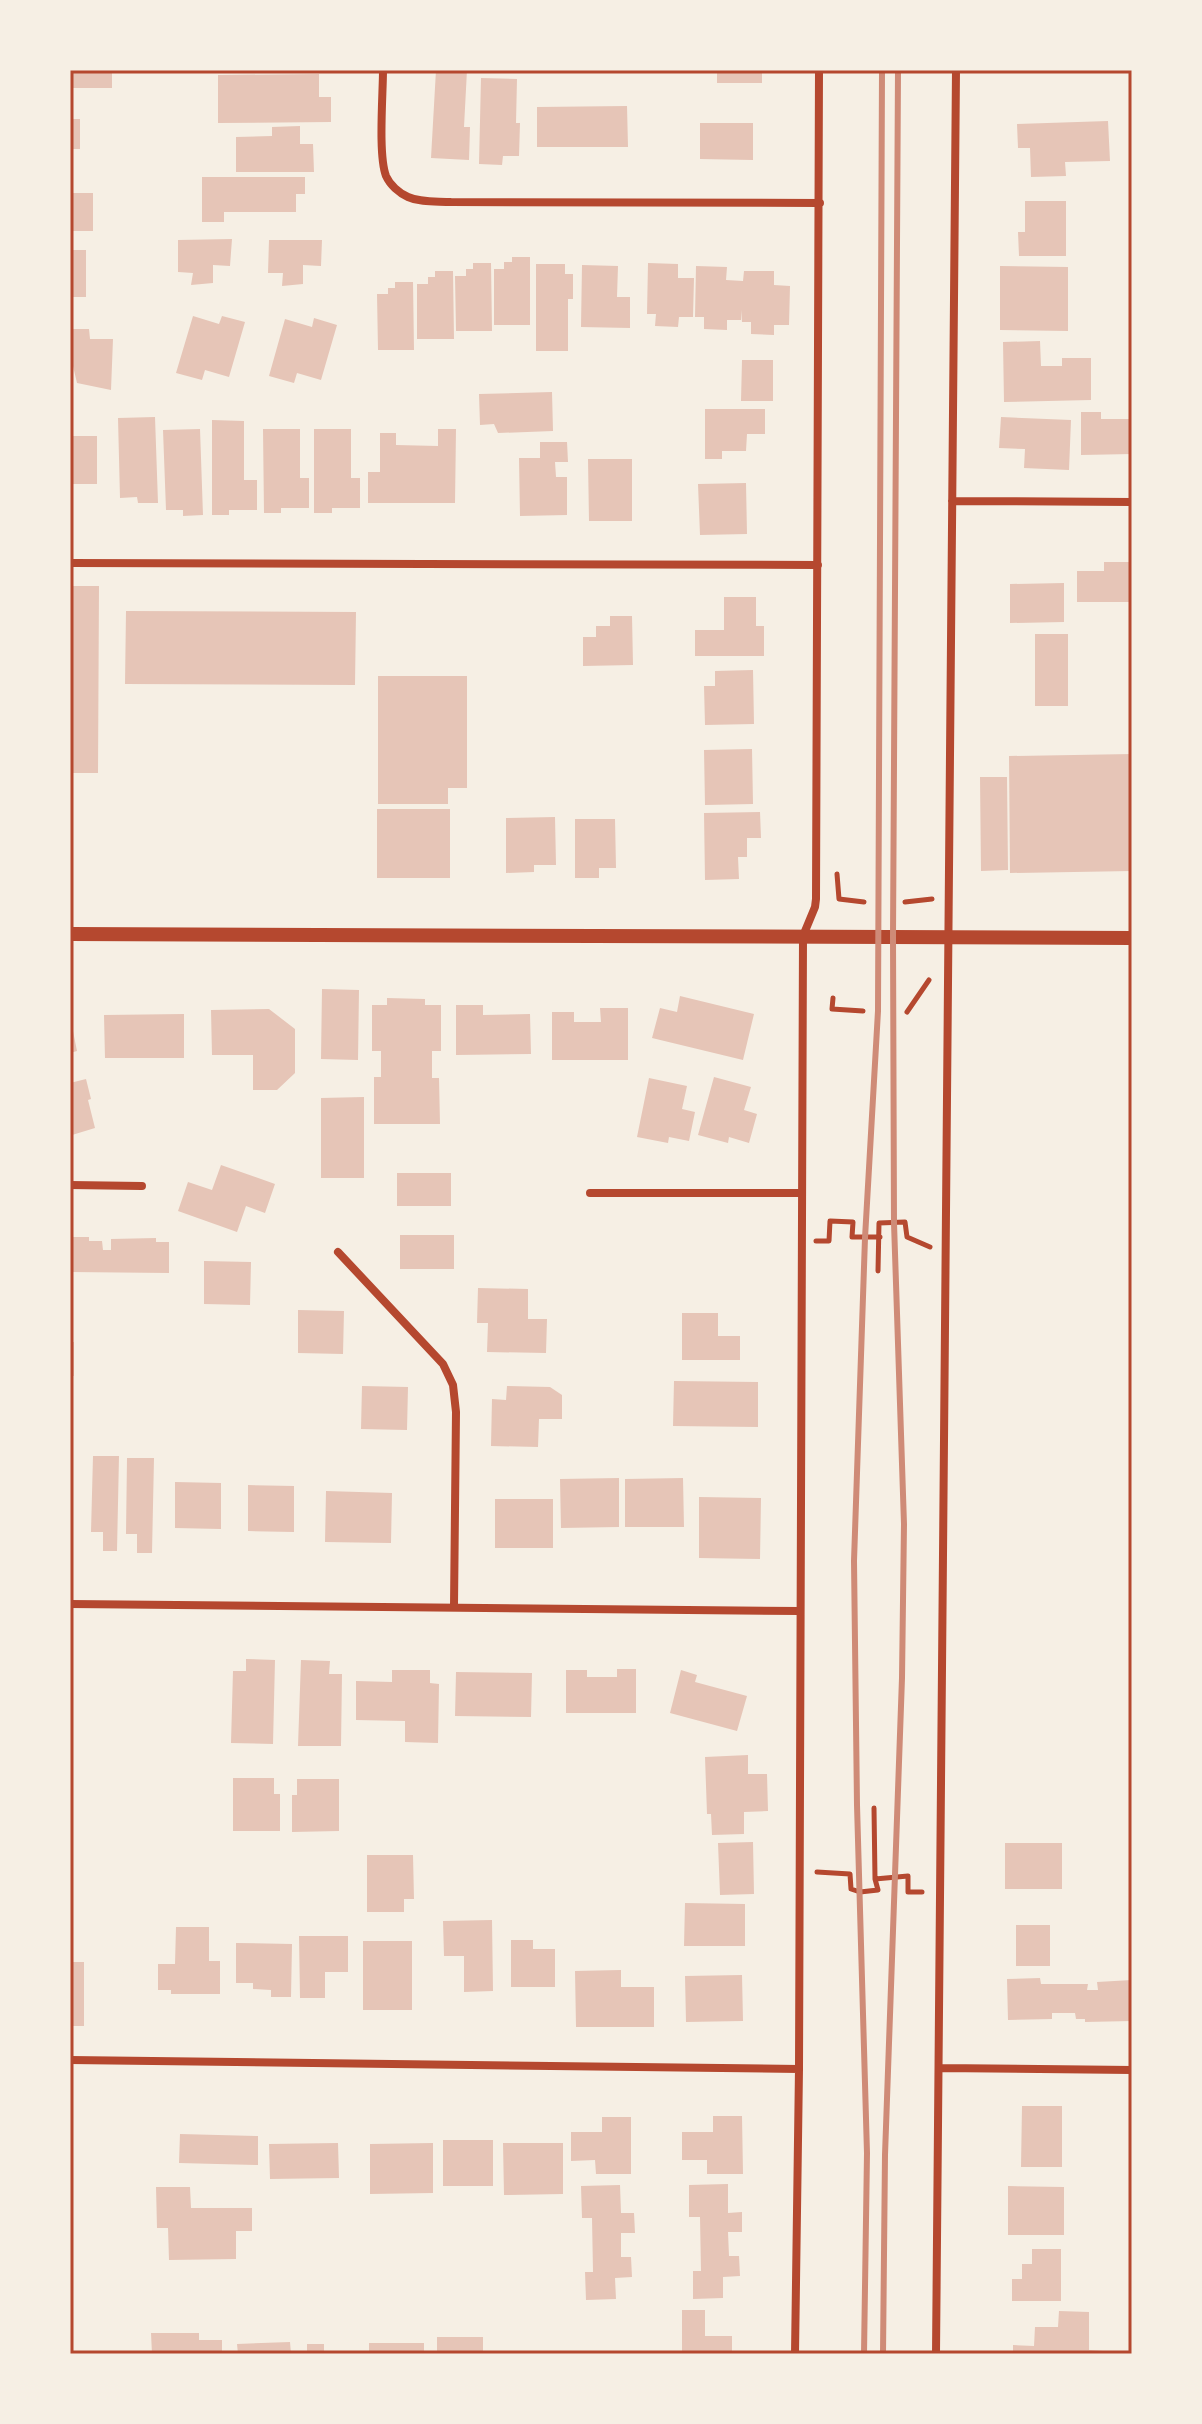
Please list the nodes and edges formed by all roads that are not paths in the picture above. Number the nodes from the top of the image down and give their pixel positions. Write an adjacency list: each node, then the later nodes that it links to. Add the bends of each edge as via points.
1 (383, 70): 4 (street, via 383,158 395,189 409,198)
2 (819, 70): 4 (street)
3 (956, 70): 5 (street)
4 (820, 203): 8 (street)
5 (952, 501): 6 (street); 11 (street)
6 (1132, 502)
7 (70, 563): 8 (street)
8 (818, 565): 10 (street, via 816,899)
9 (70, 934): 10 (street)
10 (803, 936): 11 (street); 16 (street)
11 (948, 937): 12 (street); 22 (street)
12 (1132, 938)
13 (70, 1185): 14 (street)
14 (142, 1186)
15 (590, 1193): 16 (street)
16 (802, 1193): 20 (street)
17 (338, 1252): 19 (street, via 443,1364 453,1385)
18 (70, 1604): 19 (street)
19 (454, 1606): 20 (street)
20 (800, 1611): 23 (street)
21 (70, 2060): 23 (street)
22 (939, 2068): 24 (street); 26 (street)
23 (799, 2069): 25 (street)
24 (1132, 2070)
25 (795, 2354)
26 (936, 2354)

